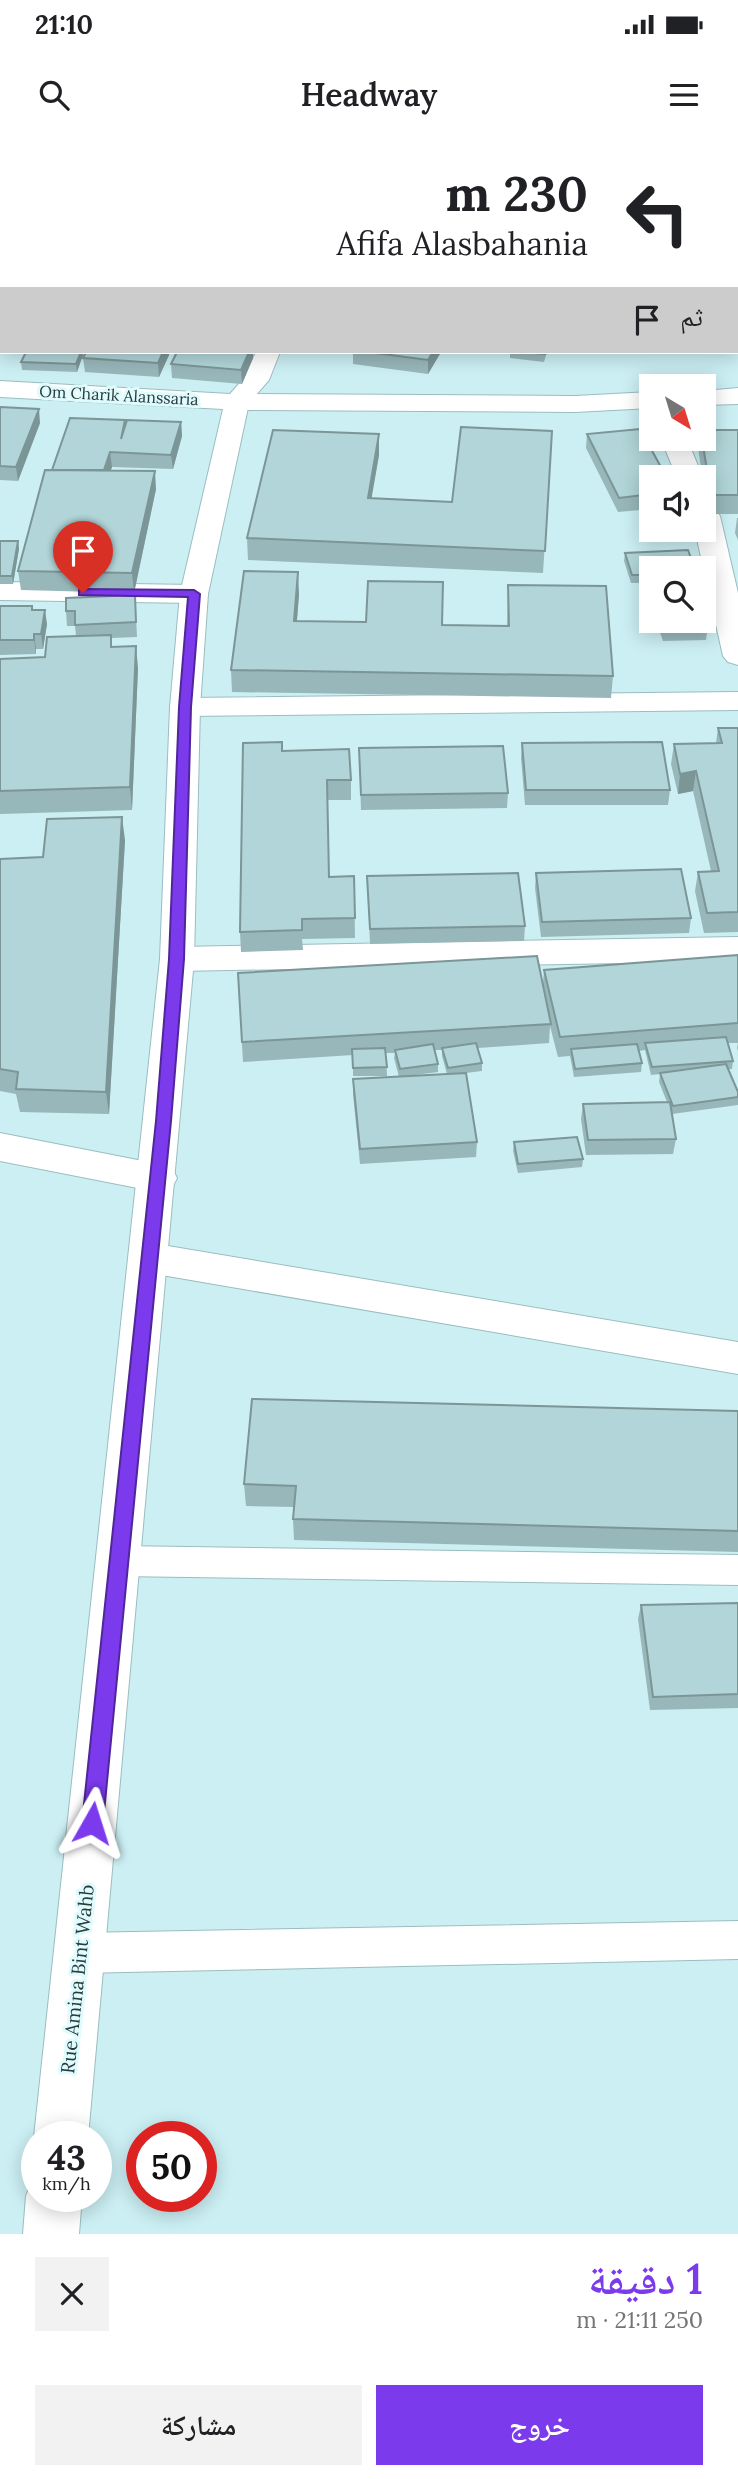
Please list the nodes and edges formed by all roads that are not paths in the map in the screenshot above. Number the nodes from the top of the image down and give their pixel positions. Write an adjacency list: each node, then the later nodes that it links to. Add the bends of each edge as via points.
1 (267, 354): 6 (street, via 256,380)
2 (0, 389): 6 (street, Om Charik Alanssaria)
3 (738, 396): 4 (street)
4 (716, 397)
5 (639, 401): 6 (street, Om Charik Alanssaria)
6 (237, 402): 11 (street, Rue Amina Bint Wahb)
7 (716, 515): 8 (street)
8 (738, 519)
9 (712, 542): 12 (street)
10 (0, 591): 11 (street)
11 (194, 594): 14 (street, Rue Amina Bint Wahb)
12 (738, 656)
13 (738, 701): 14 (street)
14 (185, 707): 16 (street, Rue Amina Bint Wahb)
15 (738, 949): 16 (street)
16 (177, 959): 18 (street, Rue Amina Bint Wahb)
17 (0, 1147): 18 (street)
18 (158, 1178): 19 (street, Rue Amina Bint Wahb)
19 (150, 1258): 20 (street); 21 (street, Rue Amina Bint Wahb)
20 (738, 1358)
21 (119, 1562): 22 (lane); 24 (street, Rue Amina Bint Wahb)
22 (738, 1570)
23 (738, 1940): 24 (lane)
24 (79, 1953): 25 (street, Rue Amina Bint Wahb)
25 (63, 2121)
26 (53, 2212): 27 (street)
27 (51, 2234)

